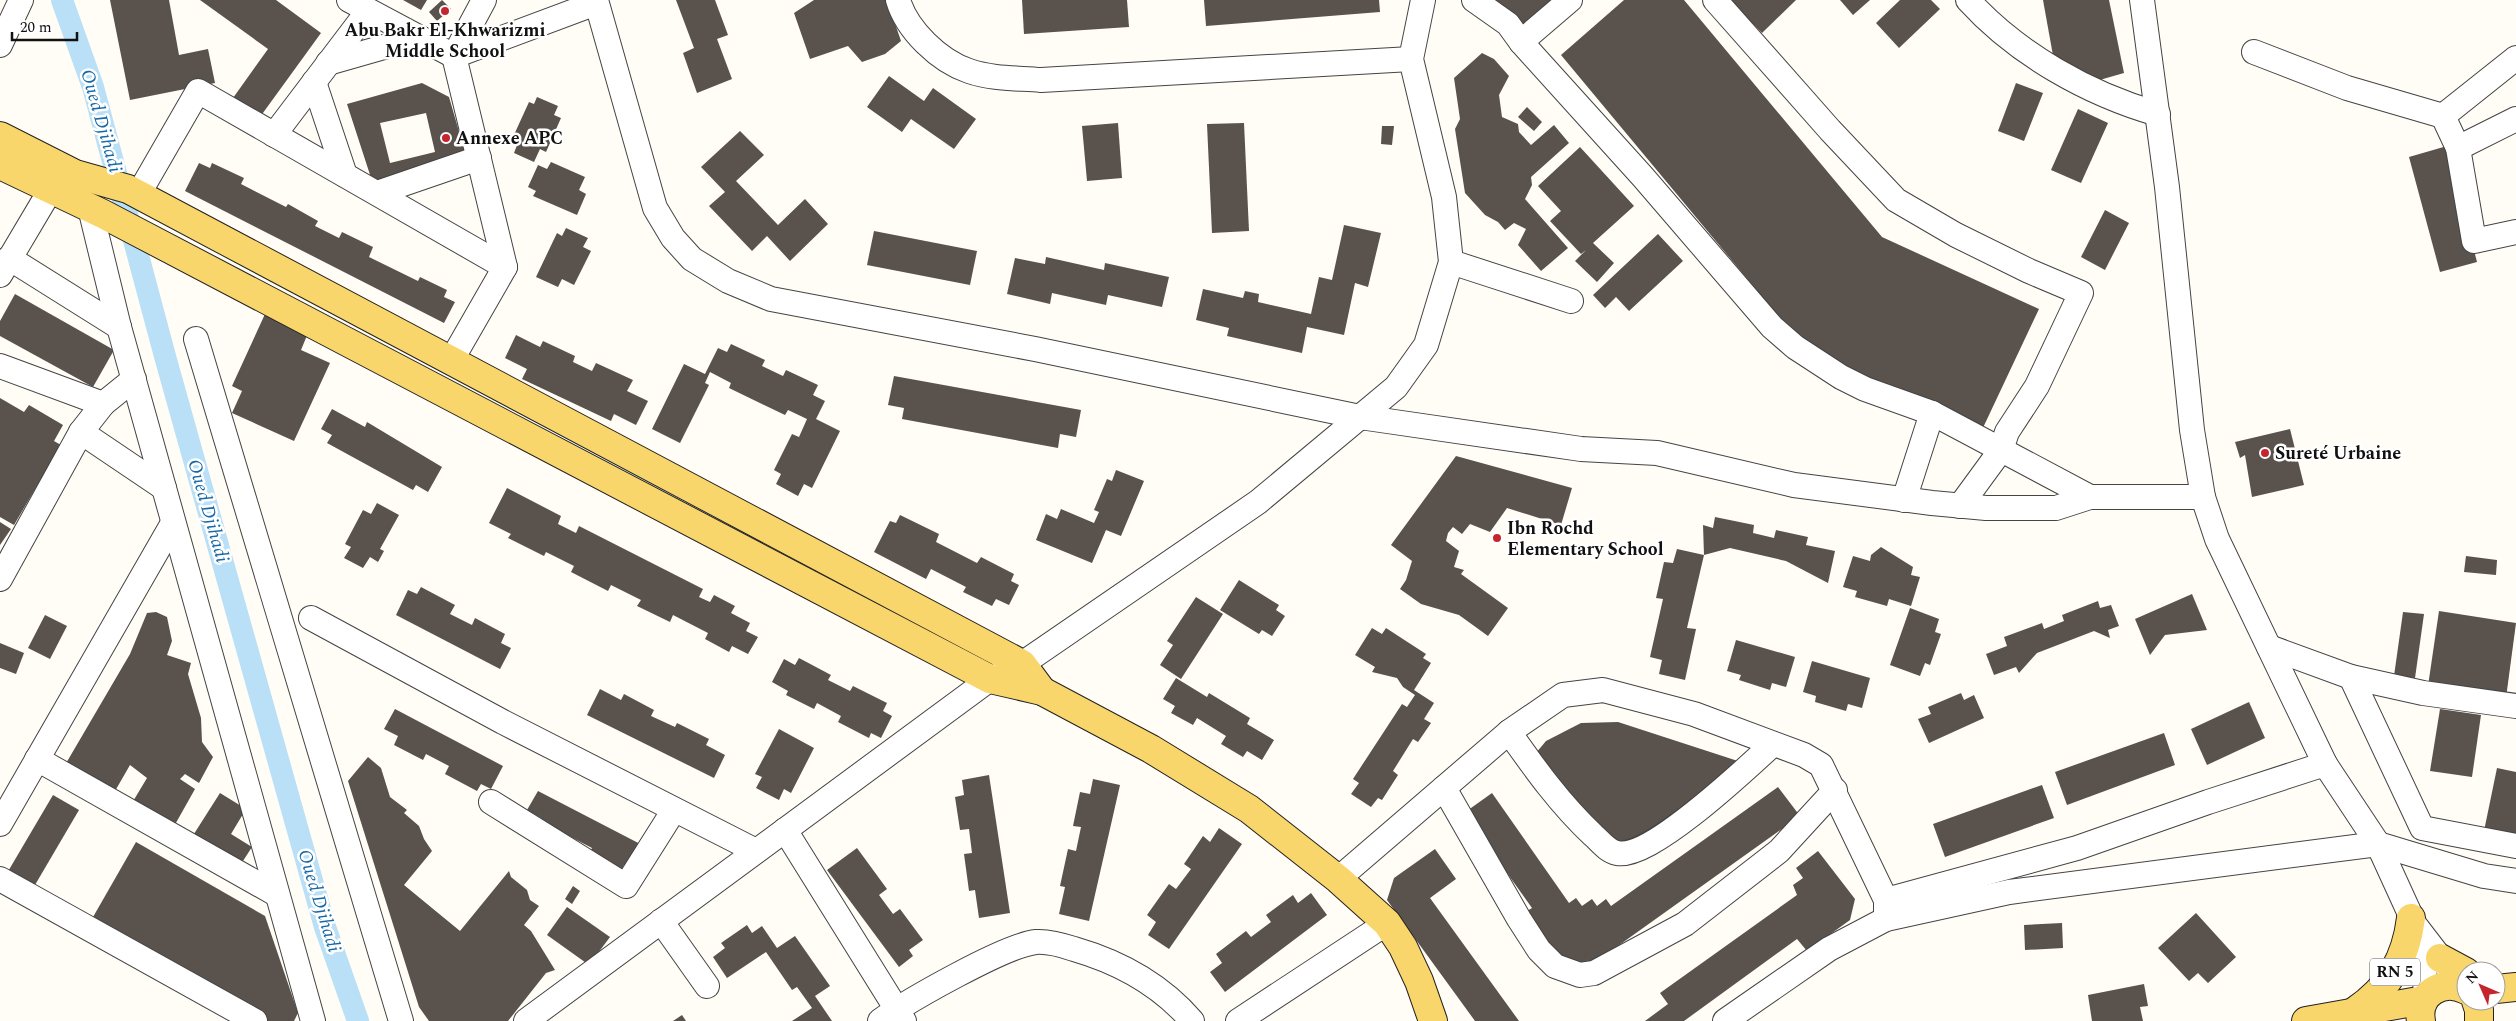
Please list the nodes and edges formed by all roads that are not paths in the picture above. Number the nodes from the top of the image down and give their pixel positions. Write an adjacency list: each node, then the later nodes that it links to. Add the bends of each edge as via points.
1 (21, 0): 14 (street)
2 (484, 0): 16 (street)
3 (898, 0): 18 (street, via 908,22 930,48 967,71 993,76 1041,80)
4 (1423, 0): 18 (street)
5 (1474, 0): 13 (street, via 1508,24)
6 (1570, 0): 13 (street)
7 (1716, 0): 48 (street, via 1896,200 1948,231 2081,293 2037,386 2007,432)
8 (1968, 0): 21 (street, via 2005,34 2050,66 2098,92)
9 (2142, 0): 21 (street)
10 (596, 1): 16 (street); 46 (street, via 655,208 673,238 692,259 728,282 771,299 1035,348)
11 (358, 5): 12 (street); 19 (street)
12 (419, 37): 16 (street); 19 (street)
13 (1521, 42): 45 (street, via 1772,327 1795,347 1841,377)
14 (0, 45)
15 (2254, 52): 22 (street, via 2347,88)
16 (454, 56): 27 (street)
17 (2516, 58): 22 (street)
18 (1411, 59): 35 (street, via 1444,197)
19 (328, 63): 20 (street)
20 (314, 82): 24 (street); 29 (street)
21 (2158, 114): 51 (street, via 2190,421)
22 (2444, 116): 26 (street)
23 (2516, 119): 26 (street)
24 (274, 135): 29 (street); 31 (street, via 198,91)
25 (0, 136): 31 (main road, via 76,174)
26 (2458, 148): 34 (street, via 2474,241)
27 (479, 158): 32 (street); 37 (street)
28 (0, 165): 30 (main road)
29 (345, 175): 32 (street)
30 (51, 189): 33 (main road); 36 (street)
31 (133, 192): 41 (main road)
32 (377, 193): 37 (street)
33 (96, 211): 39 (street); 60 (main road)
34 (2516, 232)
35 (1451, 262): 38 (street); 46 (street, via 1426,345 1396,387)
36 (4, 266): 39 (street)
37 (505, 267): 41 (street)
38 (1572, 301)
39 (119, 327): 43 (street)
40 (196, 339): 94 (street)
41 (451, 361): 58 (main road)
42 (0, 366): 44 (street)
43 (134, 380): 44 (street); 49 (street)
44 (103, 404): 47 (street)
45 (1932, 413): 48 (street); 52 (street)
46 (1360, 417): 52 (street, via 1581,449 1657,453 1794,485); 58 (street, via 1258,502)
47 (81, 432): 49 (street); 55 (street)
48 (2001, 450): 50 (street); 53 (street)
49 (164, 488): 54 (street)
50 (2090, 497): 51 (street); 53 (street, via 2056,508)
51 (2203, 498): 57 (street, via 2216,539)
52 (1904, 500): 53 (street)
53 (1960, 506)
54 (173, 523): 65 (street); 79 (street)
55 (0, 579)
56 (311, 618): 70 (street)
57 (2269, 647): 59 (street); 66 (street)
58 (1022, 664): 60 (street); 61 (main road)
59 (2351, 677): 62 (street, via 2423,693); 74 (street, via 2422,828)
60 (990, 679): 61 (main road); 72 (street)
61 (1042, 692): 77 (main road, via 1151,749 1249,809)
62 (2516, 706)
63 (1509, 732): 64 (street, via 1563,695 1603,690 1694,714); 64 (street, via 1569,813 1607,848 1617,853 1666,834 1722,791); 67 (street)
64 (1773, 744): 68 (street, via 1804,755 1820,765)
65 (37, 759): 71 (street); 79 (street)
66 (2325, 764): 73 (street); 80 (street)
67 (1444, 788): 68 (street, via 1539,950 1555,966 1580,975 1594,973 1685,924 1779,851); 77 (street)
68 (1835, 790): 80 (street)
69 (491, 802): 70 (street, via 626,886)
70 (674, 810): 75 (street)
71 (0, 824)
72 (785, 830): 75 (street); 91 (street)
73 (2378, 844): 78 (street, via 2484,876); 80 (street); 82 (street)
74 (2516, 846)
75 (756, 851): 81 (street)
76 (0, 879): 93 (street)
77 (1338, 879): 83 (main road)
78 (2516, 881)
79 (276, 894): 92 (street)
80 (1886, 909): 99 (street)
81 (661, 921): 87 (street); 95 (street)
82 (2412, 921): 84 (street); 89 (street, via 2424,963); 90 (main road, RN 5, via 2395,972 2370,1000)
83 (1387, 923): 97 (street); 98 (main road, via 1404,947)
84 (2440, 958): 85 (main road, RN 5); 86 (street)
85 (2456, 967)
86 (2456, 978)
87 (707, 986)
88 (2456, 987): 89 (main road, via 2449,985 2433,990)
89 (2423, 1006): 90 (main road, RN 5)
90 (2355, 1011): 100 (main road, RN 5)
91 (894, 1017): 96 (street, via 1002,953 1036,942 1093,955 1126,969 1175,1002)
92 (309, 1019)
93 (256, 1021)
94 (401, 1021)
95 (526, 1021)
96 (1192, 1021)
97 (1238, 1021)
98 (1433, 1021)
99 (1726, 1021)
100 (2306, 1021)

